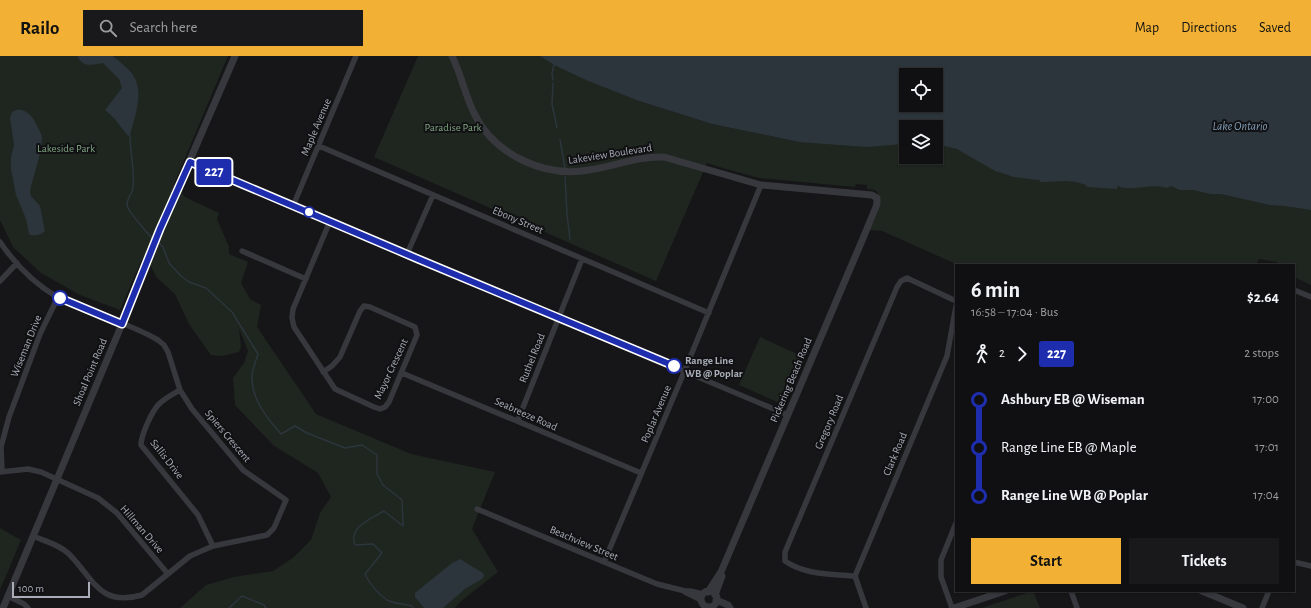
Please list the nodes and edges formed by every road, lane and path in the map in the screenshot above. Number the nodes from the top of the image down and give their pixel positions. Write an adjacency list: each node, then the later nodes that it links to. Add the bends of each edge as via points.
1 (235, 56): 5 (street, Shoal Point Road)
2 (356, 56): 4 (street, Maple Avenue)
3 (452, 56): 6 (street, Lakeview Boulevard, via 471,107 483,127 506,150 528,163 556,171 574,172 654,156)
4 (319, 146): 7 (street, Ebony Street); 9 (street, Maple Avenue)
5 (190, 162): 9 (street); 25 (street, Shoal Point Road)
6 (761, 185): 8 (street, Lakeview Boulevard); 23 (street, Poplar Avenue)
7 (433, 195): 13 (street); 14 (street, Ebony Street)
8 (876, 197): 30 (street, Pickering Beach Road, via 877,203 873,214)
9 (293, 206): 10 (street)
10 (330, 222): 13 (street); 16 (street, Mayor Crescent)
11 (0, 242): 15 (street, Spiers Crescent)
12 (242, 251): 16 (street)
13 (407, 254): 24 (street)
14 (582, 259): 23 (street, Ebony Street); 24 (street, Ruthel Road)
15 (17, 263): 17 (street); 19 (street, Spiers Crescent, via 34,281)
16 (306, 279): 27 (street, Mayor Crescent, via 293,309 292,318 294,327)
17 (0, 281)
18 (1295, 290): 20 (street)
19 (58, 297): 25 (street, Spiers Crescent); 32 (street, Wiseman Drive, via 40,334 9,417 1,447)
20 (1311, 297)
21 (955, 301): 43 (street, Gregory Road, via 907,278 901,280 785,552 785,561 793,567 812,572)
22 (955, 312): 43 (street, Clark Road, via 947,356)
23 (709, 313): 26 (street, Poplar Avenue)
24 (559, 318): 26 (street); 31 (street, Ruthel Road)
25 (122, 324): 29 (street, Spiers Crescent, via 151,336 164,345); 34 (street, Shoal Point Road)
26 (684, 371): 30 (street); 33 (street, Poplar Avenue)
27 (323, 372): 28 (street, Mayor Crescent, via 335,389 380,409 389,402); 28 (street, Mayor Crescent, via 340,357 364,306 415,327 417,335)
28 (402, 373): 31 (street, Seabreeze Road)
29 (180, 390): 38 (street, Sallis Drive, via 168,396 154,410 141,439 141,445 198,515); 38 (street, Spiers Crescent, via 192,409 243,470 286,500 274,528 267,535)
30 (788, 415): 49 (street, Pickering Beach Road)
31 (518, 420): 33 (street, Seabreeze Road, via 566,443)
32 (1, 472): 34 (street, Hillman Drive, via 28,469)
33 (641, 473): 39 (street, Poplar Avenue)
34 (56, 479): 37 (street, Shoal Point Road); 42 (street, Hillman Drive, via 98,498 117,513)
35 (477, 509): 39 (street, Beachview Street)
36 (955, 525): 55 (street, via 941,560 941,577)
37 (33, 536): 42 (street, Spiers Crescent, via 68,554 100,590 110,596 132,598 142,595); 48 (street, Shoal Point Road)
38 (213, 546): 42 (street, Spiers Crescent, via 190,556)
39 (604, 562): 49 (street, Beachview Street)
40 (1295, 562): 41 (street)
41 (1311, 566)
42 (168, 574)
43 (855, 576): 54 (street)
44 (1002, 592): 55 (street)
45 (1071, 592): 56 (street)
46 (1204, 592): 57 (street)
47 (1269, 592): 58 (street)
48 (8, 596): 50 (street, Shoal Point Road); 51 (street)
49 (708, 601): 52 (street); 53 (street, via 728,605)
50 (3, 608)
51 (28, 608)
52 (721, 608)
53 (730, 608)
54 (866, 608)
55 (953, 608)
56 (1077, 608)
57 (1243, 608)
58 (1262, 608)

